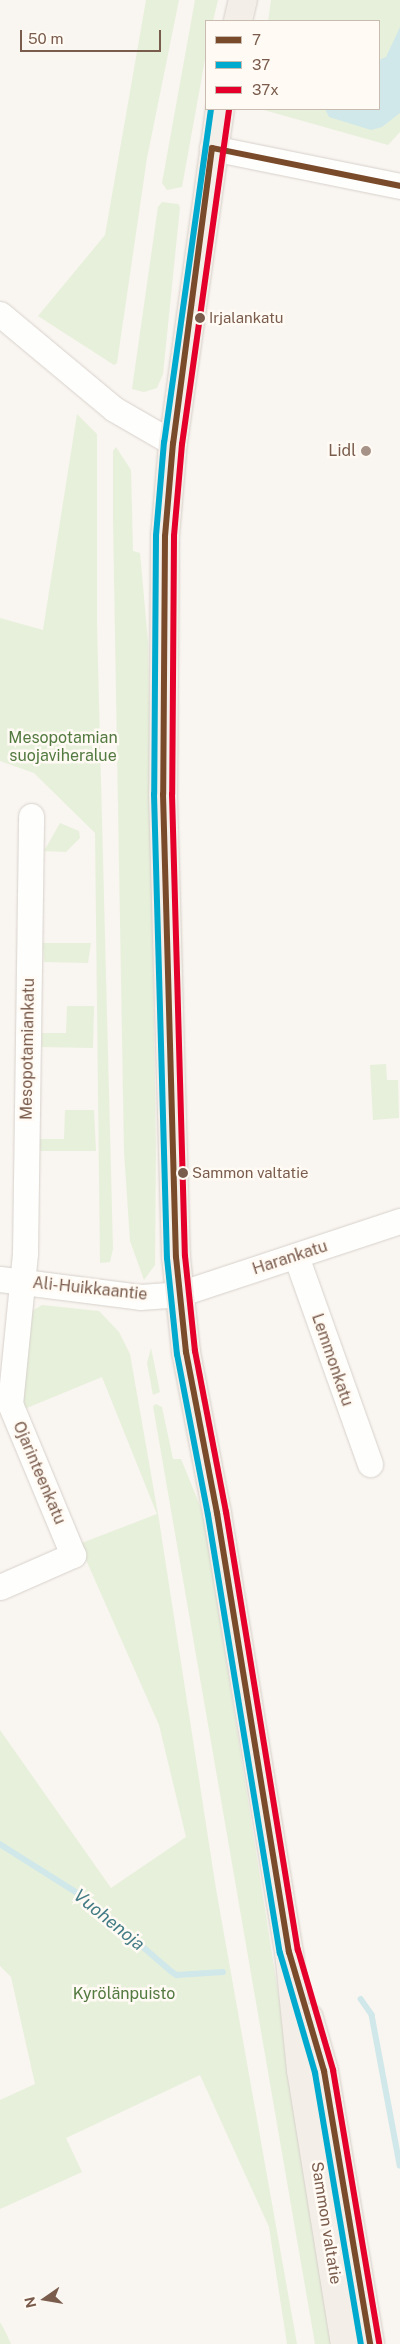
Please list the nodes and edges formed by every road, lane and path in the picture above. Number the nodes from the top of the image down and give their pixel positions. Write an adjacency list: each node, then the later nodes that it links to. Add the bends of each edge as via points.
1 (243, 0): 2 (main road)
2 (238, 20)
3 (220, 110): 4 (main road, Sammon valtatie)
4 (212, 148): 5 (street); 7 (main road, Sammon valtatie)
5 (400, 186)
6 (0, 314): 7 (street, via 114,409)
7 (173, 443): 12 (main road, Sammon valtatie, via 165,545 163,794 172,1175)
8 (32, 816): 11 (street, Mesopotamiankatu)
9 (400, 1221): 10 (street, Harankatu)
10 (296, 1256): 12 (street, Harankatu); 14 (street, Lemmonkatu)
11 (11, 1280): 12 (street, Ali-Huikkaantie, via 140,1298); 13 (street, Ojarinteenkatu)
12 (179, 1294): 16 (main road, Sammon valtatie, via 186,1352 217,1513)
13 (5, 1406): 15 (street, Ojarinteenkatu, via 73,1555)
14 (370, 1464)
15 (0, 1587)
16 (289, 1952): 17 (main road, Sammon valtatie, via 302,2070); 18 (main road, Sammon valtatie, via 324,2071)
17 (345, 2344)
18 (370, 2344)

